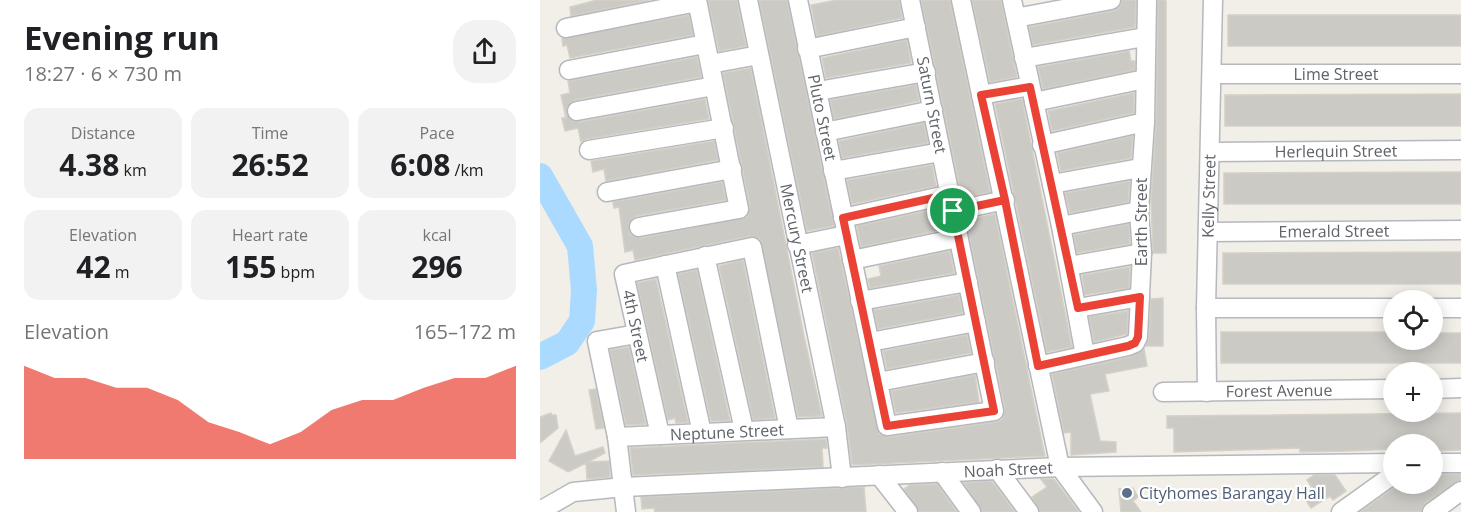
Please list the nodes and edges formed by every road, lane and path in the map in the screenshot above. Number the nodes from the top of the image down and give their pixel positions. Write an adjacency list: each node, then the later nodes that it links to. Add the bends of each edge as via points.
1 (748, 0): 15 (street, Mercury Street)
2 (910, 0): 10 (street, Saturn Street)
3 (961, 0): 26 (street)
4 (1111, 0): 9 (street)
5 (1147, 0): 12 (street, Earth Street)
6 (1213, 0): 20 (street, Kelly Street)
7 (697, 1): 11 (street); 13 (street)
8 (804, 1): 14 (street, Pluto Street)
9 (1014, 9): 16 (street)
10 (916, 27): 14 (street); 19 (street, Saturn Street)
11 (566, 28)
12 (1145, 37): 16 (street); 22 (street, Earth Street)
13 (705, 44): 17 (street); 18 (street)
14 (807, 49): 24 (street, Pluto Street)
15 (759, 55): 17 (street); 51 (street, Mercury Street)
16 (1024, 58): 25 (street)
17 (710, 64): 23 (street)
18 (569, 70)
19 (926, 72): 24 (street); 27 (street, Saturn Street)
20 (1212, 74): 21 (street, Lime Street); 36 (street, Kelly Street)
21 (1461, 74)
22 (1145, 79): 25 (street); 29 (street, Earth Street)
23 (714, 86): 28 (street); 30 (street)
24 (818, 91): 31 (street, Pluto Street)
25 (1032, 94): 26 (street); 32 (street)
26 (981, 95): 42 (street)
27 (933, 110): 31 (street); 35 (street, Saturn Street)
28 (577, 111)
29 (1145, 122): 32 (street); 37 (street, Earth Street)
30 (724, 128): 33 (street); 38 (street)
31 (825, 132): 39 (street, Pluto Street)
32 (1042, 145): 40 (street)
33 (589, 150)
34 (1461, 150): 36 (street, Herlequin Street)
35 (941, 152): 39 (street); 43 (street, Saturn Street)
36 (1210, 152): 49 (street, Kelly Street)
37 (1140, 168): 40 (street); 44 (street, Earth Street)
38 (732, 169): 41 (street); 46 (street, via 739,209)
39 (833, 171): 47 (street, Pluto Street)
40 (1052, 184): 45 (street)
41 (607, 192)
42 (1005, 200): 43 (street); 70 (street)
43 (952, 202): 47 (street); 50 (street, Saturn Street)
44 (1139, 211): 45 (street); 52 (street, Earth Street)
45 (1062, 226): 56 (street)
46 (639, 227)
47 (844, 227): 51 (street); 54 (street, Pluto Street)
48 (1461, 230): 49 (street, Emerald Street)
49 (1208, 232): 61 (street, Kelly Street)
50 (958, 238): 54 (street); 57 (street, Saturn Street)
51 (796, 245): 78 (street, Mercury Street)
52 (1142, 252): 56 (street); 58 (street, Earth Street)
53 (705, 256): 55 (street, 4th Street); 79 (street, 4th Street, via 752,247); 80 (street)
54 (852, 260): 59 (street, Pluto Street)
55 (665, 265): 66 (street, 4th Street, via 624,274); 81 (street)
56 (1069, 266): 60 (street)
57 (968, 282): 59 (street); 65 (street, Saturn Street)
58 (1140, 297): 60 (street); 68 (street, Earth Street, via 1135,343)
59 (860, 301): 67 (street, Pluto Street)
60 (1078, 308): 68 (street)
61 (1206, 308): 62 (street); 76 (street, Kelly Street)
62 (1383, 308)
63 (1443, 308): 64 (street)
64 (1461, 308)
65 (976, 322): 67 (street); 69 (street, Saturn Street)
66 (637, 334): 82 (street, 4th Street); 83 (street, via 597,341)
67 (870, 342): 71 (street, Pluto Street)
68 (1085, 355): 70 (street, Earth Street)
69 (985, 362): 71 (street); 77 (street, Saturn Street, via 994,411)
70 (1038, 366): 87 (street)
71 (878, 382): 77 (street, Pluto Street)
72 (1461, 388): 74 (street)
73 (1383, 389): 76 (street, Forest Avenue)
74 (1443, 389)
75 (1163, 392): 76 (street, Forest Avenue)
76 (1207, 392)
77 (887, 426)
78 (836, 427): 79 (street, Neptune Street); 91 (street, Mercury Street)
79 (789, 429): 80 (street, Neptune Street)
80 (744, 430): 81 (street, Neptune Street)
81 (702, 433): 82 (street, Neptune Street)
82 (660, 435): 83 (street, Neptune Street)
83 (617, 437): 93 (street)
84 (1383, 463): 87 (street, Noah Street)
85 (1443, 463): 86 (street)
86 (1461, 463)
87 (1060, 467): 88 (street, Noah Street); 100 (street)
88 (997, 470): 89 (street, Noah Street); 99 (street)
89 (942, 472): 90 (street, Noah Street); 98 (street)
90 (879, 475): 91 (street, Noah Street); 97 (street)
91 (842, 478): 93 (street, Noah Street)
92 (1383, 482): 101 (street)
93 (624, 487): 95 (street, Noah Street, via 573,492); 96 (street)
94 (1461, 491): 102 (street)
95 (540, 511)
96 (626, 512)
97 (908, 512)
98 (971, 512)
99 (1029, 512)
100 (1093, 512)
101 (1341, 512)
102 (1432, 512)

